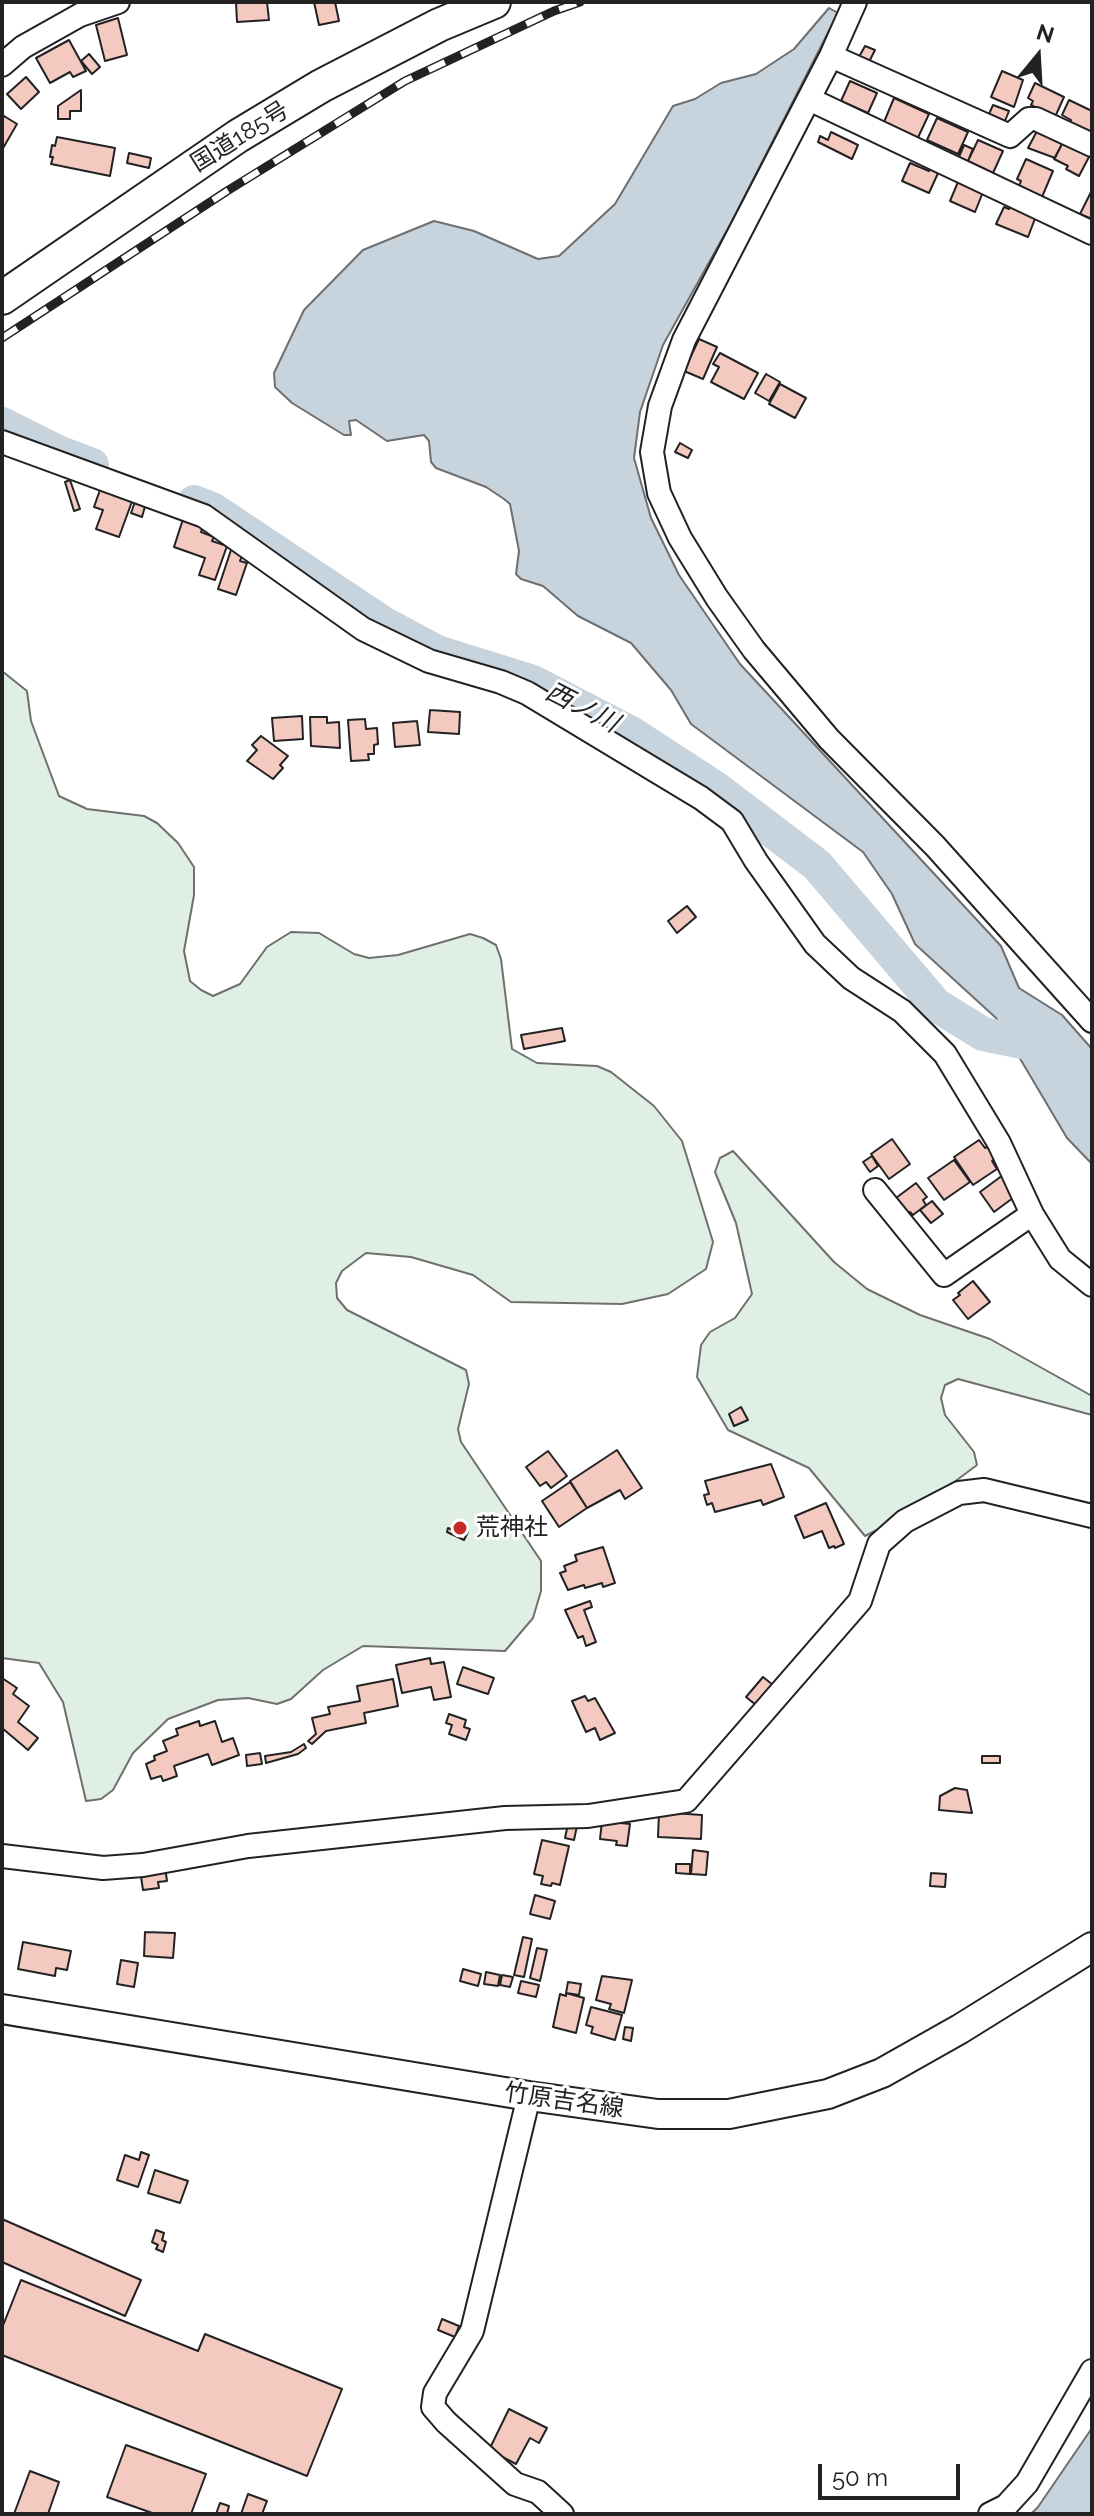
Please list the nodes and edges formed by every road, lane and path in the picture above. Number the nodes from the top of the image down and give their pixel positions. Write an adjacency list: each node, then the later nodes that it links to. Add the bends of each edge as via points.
1 (118, 2): 5 (street, via 80,15)
2 (494, 2): 9 (highway, 国道185号, via 321,86 238,136)
3 (855, 2): 4 (street)
4 (831, 56): 6 (street); 7 (street, via 1010,136 1036,119)
5 (2, 65)
6 (809, 99): 8 (street); 11 (street, via 684,340 660,406 652,452 659,493 687,550 754,650 829,739 935,846)
7 (1092, 145)
8 (1092, 233)
9 (2, 298)
10 (2, 442): 13 (street, via 204,516 363,629 429,661 527,693 711,805 732,821 815,944 851,978 902,1011 945,1054 999,1143)
11 (1092, 1021)
12 (875, 1190): 13 (street, via 944,1275)
13 (1032, 1214): 14 (street, via 1060,1259)
14 (1092, 1285)
15 (1092, 1516): 16 (street, via 984,1490 959,1493 905,1521 879,1544 860,1601 686,1801 588,1816 505,1818 248,1846 143,1865 103,1868)
16 (2, 1856)
17 (1092, 1947): 19 (main road, 竹原吉名線, via 947,2037 882,2073 828,2094 729,2114 658,2114)
18 (2, 2009): 19 (main road, 竹原吉名線)
19 (529, 2096): 21 (street, via 472,2331 435,2393 433,2407 515,2484 538,2492)
20 (1092, 2371): 22 (street, via 1027,2483 1006,2506)
21 (562, 2514)
22 (990, 2514)

